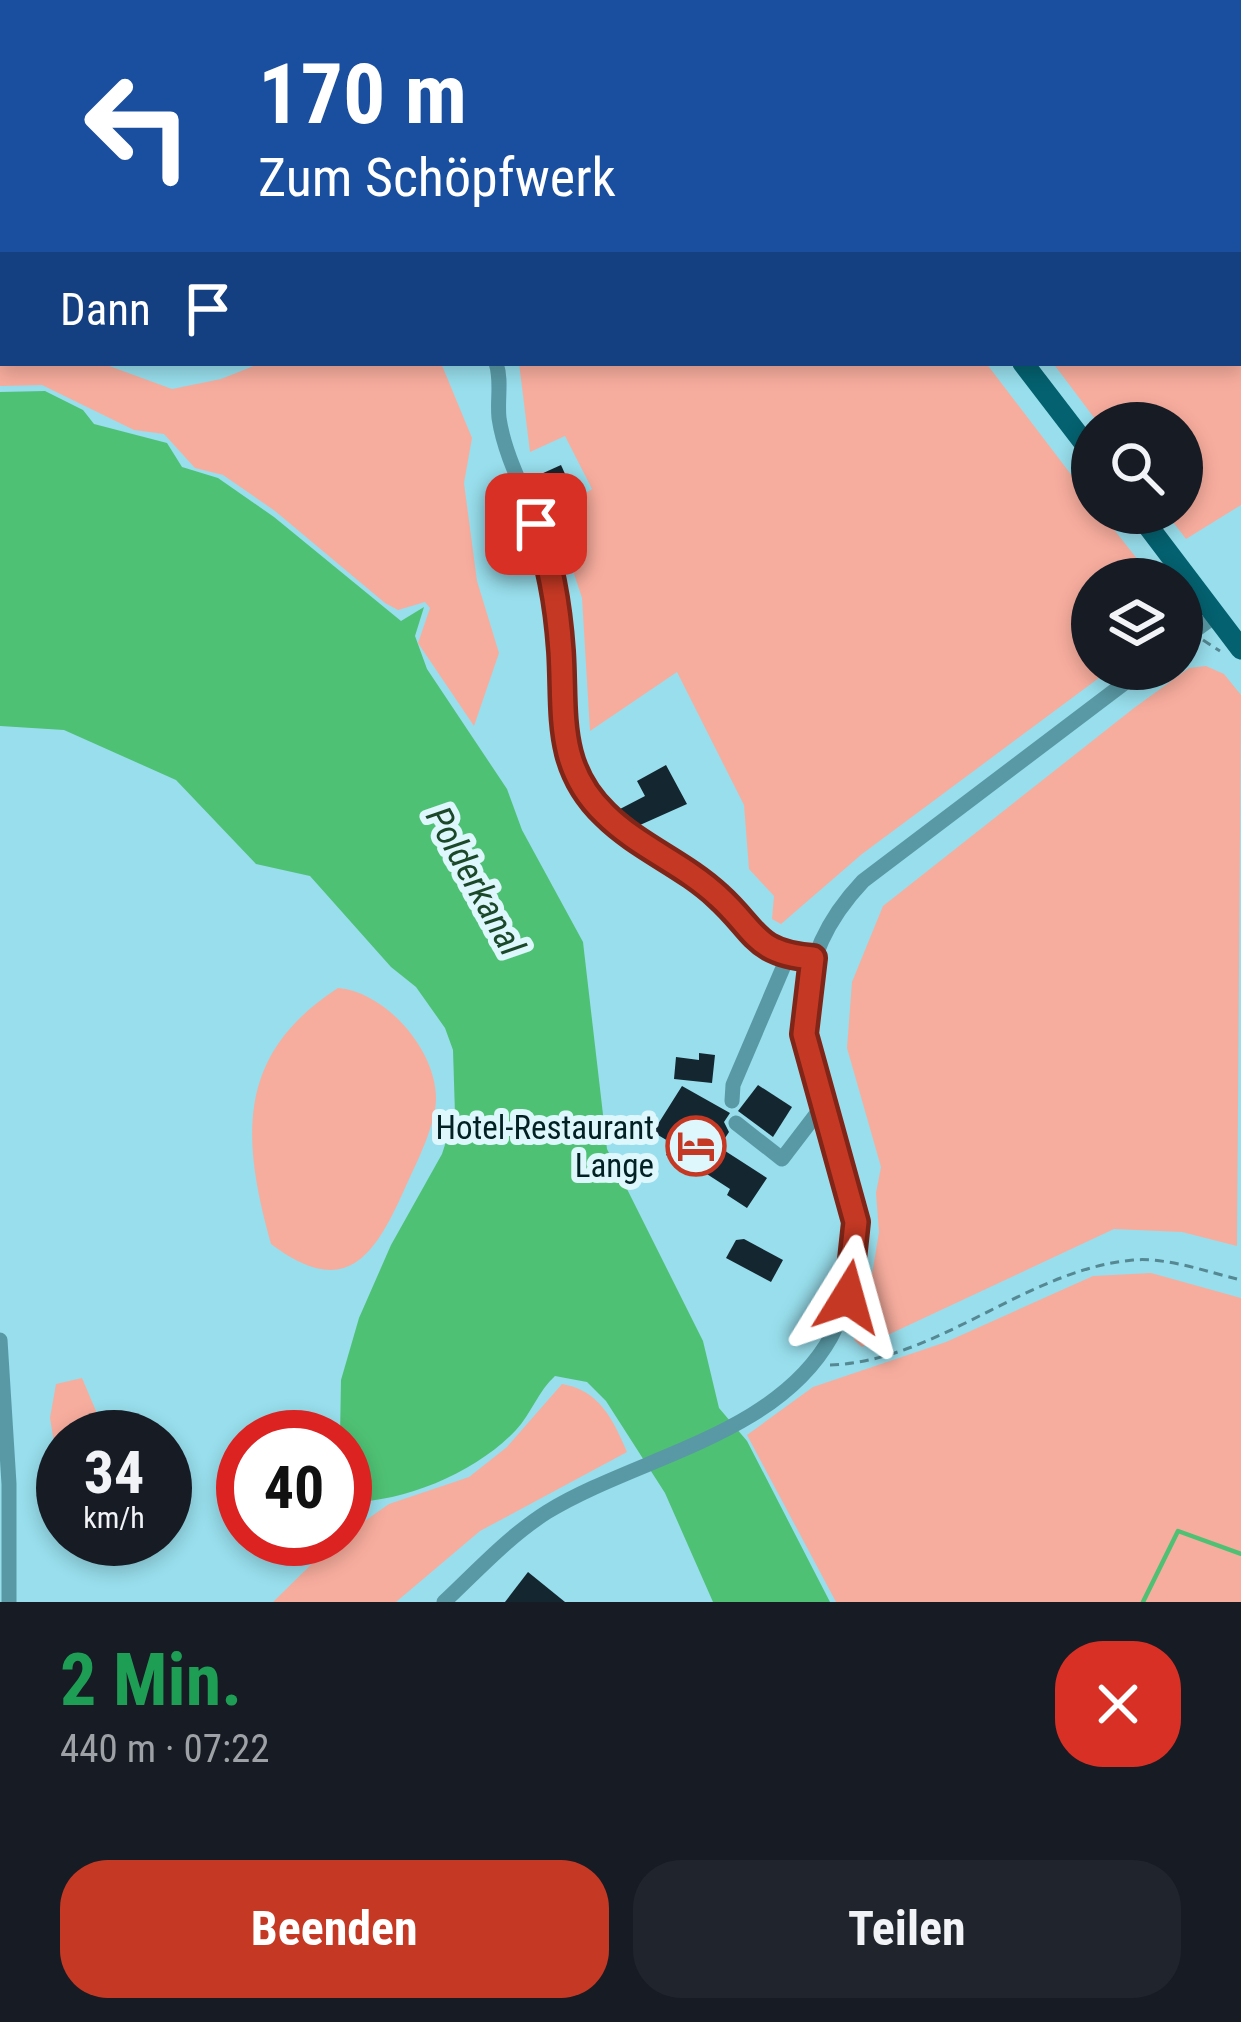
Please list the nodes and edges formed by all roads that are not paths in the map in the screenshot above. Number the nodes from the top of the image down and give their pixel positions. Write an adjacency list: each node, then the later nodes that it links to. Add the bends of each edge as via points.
1 (496, 366): 9 (street, via 500,418 548,556 561,651 560,730 574,776 639,844 718,896 756,941)
2 (1025, 366): 3 (main road)
3 (1071, 426)
4 (1154, 534): 5 (main road)
5 (1215, 616): 6 (street); 7 (main road)
6 (1203, 625)
7 (1232, 651)
8 (1115, 690): 10 (street, via 862,881)
9 (788, 956): 10 (street); 11 (street)
10 (813, 958): 12 (street, via 802,1020)
11 (733, 1093)
12 (824, 1104): 13 (street, via 782,1159); 16 (street, via 848,1180 857,1247 843,1310 810,1366 746,1416 549,1511)
13 (736, 1123)
14 (0, 1340): 15 (street)
15 (9, 1602)
16 (444, 1602)

